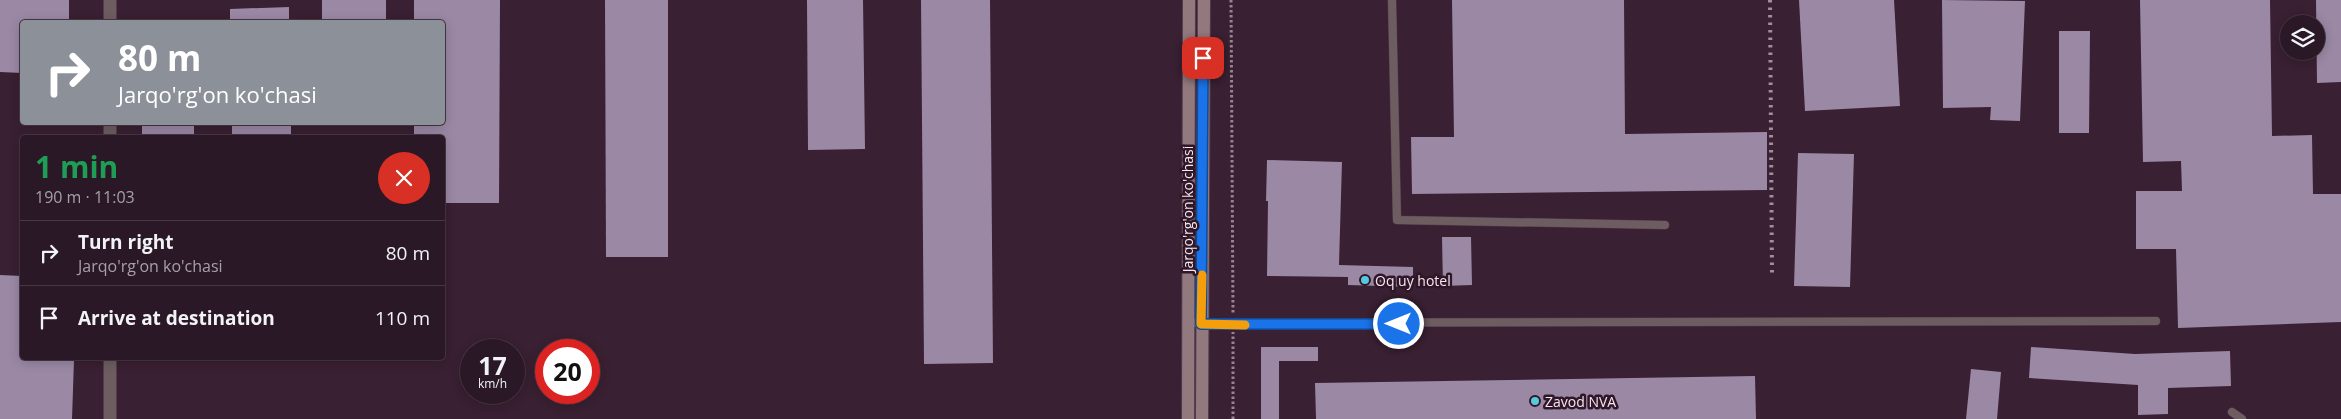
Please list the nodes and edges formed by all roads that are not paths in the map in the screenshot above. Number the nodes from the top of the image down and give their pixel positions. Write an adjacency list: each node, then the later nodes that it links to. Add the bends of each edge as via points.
1 (110, 0): 5 (street)
2 (1189, 0): 8 (main road, Jarqo'rg'on ko'chasi)
3 (1204, 0): 9 (main road, Jarqo'rg'on ko'chasi)
4 (1392, 0): 6 (lane, via 1397,220)
5 (110, 20)
6 (1666, 225)
7 (2156, 321): 9 (lane)
8 (1187, 324): 9 (lane); 13 (main road, Jarqo'rg'on ko'chasi)
9 (1201, 324): 14 (main road, Jarqo'rg'on ko'chasi)
10 (110, 360): 12 (street)
11 (2232, 412): 15 (lane)
12 (110, 419)
13 (1188, 419)
14 (1202, 419)
15 (2242, 419)

